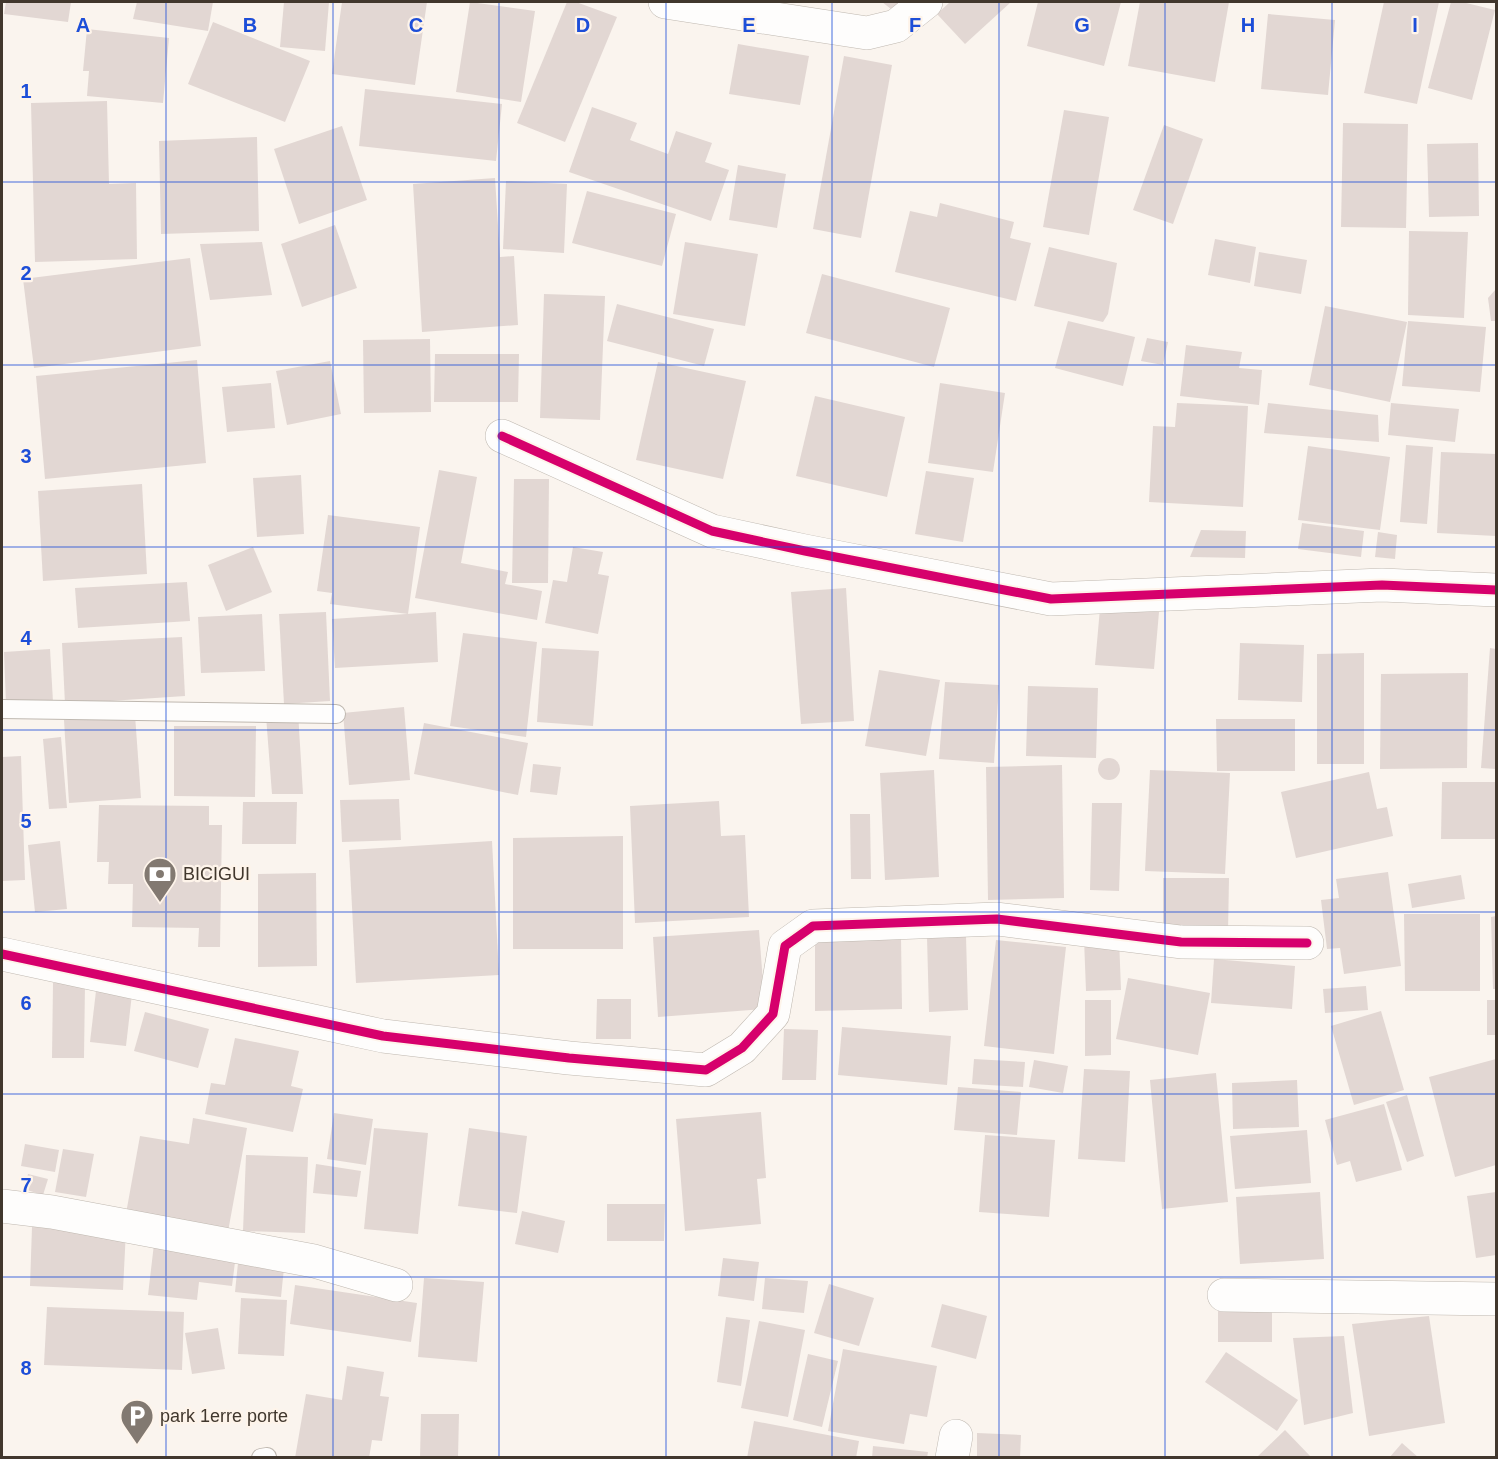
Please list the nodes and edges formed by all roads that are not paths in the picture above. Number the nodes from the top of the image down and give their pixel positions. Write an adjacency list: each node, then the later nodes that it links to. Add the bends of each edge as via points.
1 (665, 2): 2 (street, via 867,33 896,26)
2 (926, 2)
3 (502, 436): 4 (street, via 712,531 1051,599 1382,585)
4 (1497, 590)
5 (2, 709): 6 (lane)
6 (336, 714)
7 (1307, 943): 8 (street, via 1181,942 997,919 813,926 785,946 773,1014 742,1048 706,1070 383,1036)
8 (2, 954)
9 (2, 1206): 10 (street, via 302,1258)
10 (396, 1285)
11 (1224, 1295): 12 (street)
12 (1497, 1299)
13 (267, 1457): 14 (lane)
14 (261, 1458)

